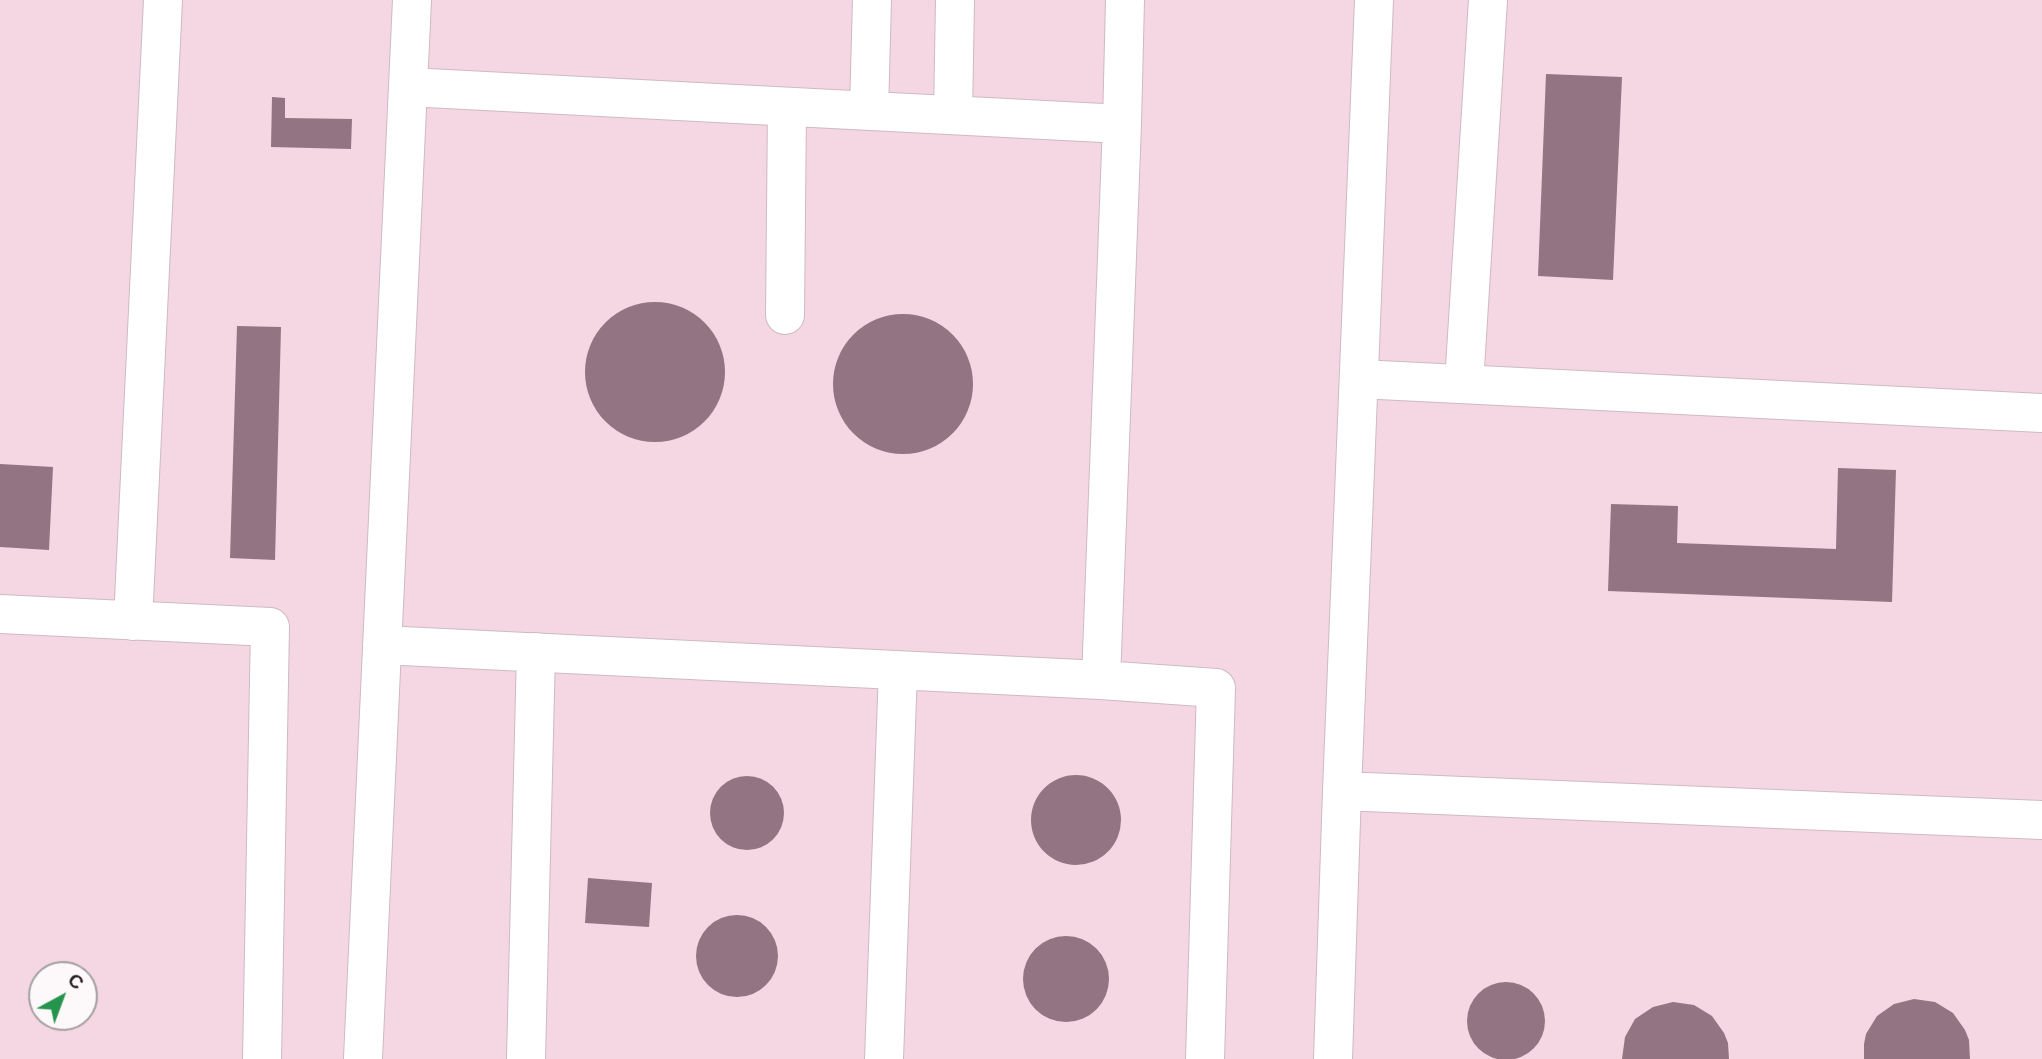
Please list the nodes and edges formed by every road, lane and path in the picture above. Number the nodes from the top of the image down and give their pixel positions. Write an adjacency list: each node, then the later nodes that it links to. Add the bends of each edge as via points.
1 (163, 0): 18 (lane)
2 (412, 0): 8 (lane)
3 (872, 0): 10 (lane)
4 (955, 0): 11 (lane)
5 (1125, 0): 12 (lane)
6 (1374, 0): 14 (lane)
7 (1488, 0): 15 (lane)
8 (408, 87): 9 (lane); 19 (lane)
9 (787, 107): 10 (lane); 13 (lane)
10 (869, 111): 11 (lane)
11 (953, 115): 12 (lane)
12 (1122, 124): 22 (lane)
13 (785, 315)
14 (1359, 379): 15 (lane); 23 (lane)
15 (1464, 384): 16 (lane)
16 (2042, 413)
17 (0, 614): 18 (lane)
18 (133, 621): 25 (lane, via 270,627)
19 (383, 645): 20 (lane); 26 (lane)
20 (536, 652): 21 (lane); 27 (lane)
21 (898, 670): 22 (lane); 28 (lane)
22 (1101, 680): 29 (lane, via 1216,688)
23 (1342, 792): 24 (lane); 30 (lane)
24 (2042, 820)
25 (262, 1059)
26 (363, 1059)
27 (526, 1059)
28 (884, 1059)
29 (1205, 1059)
30 (1333, 1059)

